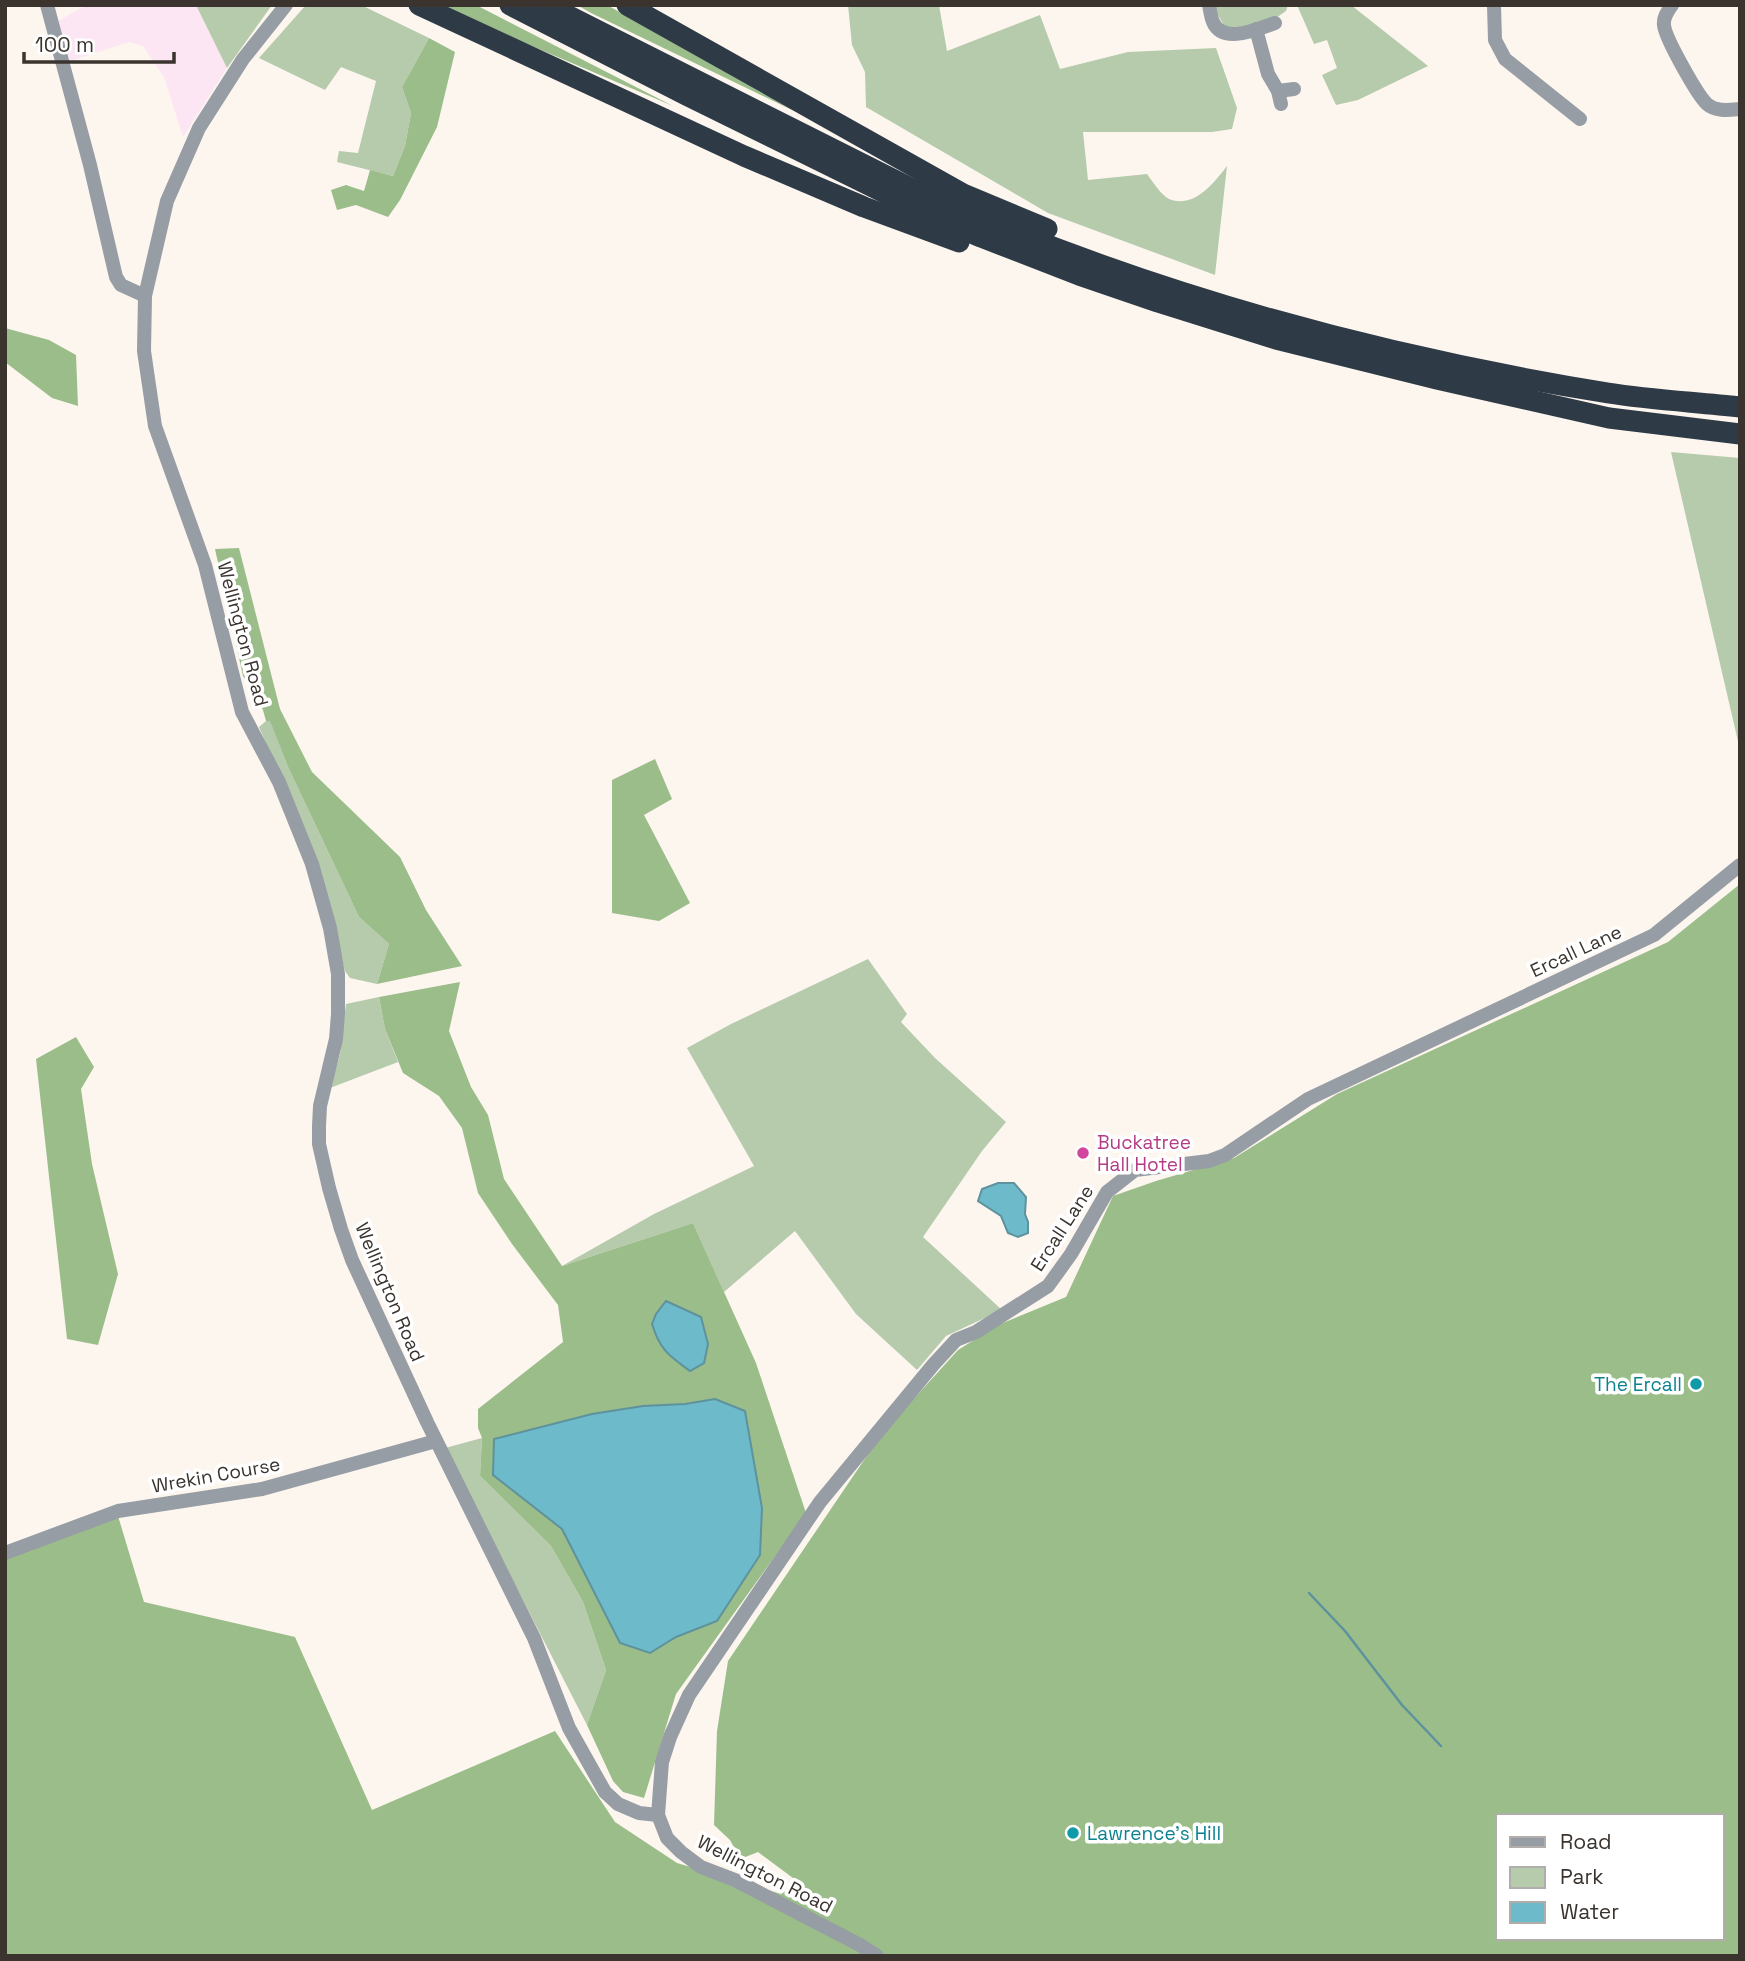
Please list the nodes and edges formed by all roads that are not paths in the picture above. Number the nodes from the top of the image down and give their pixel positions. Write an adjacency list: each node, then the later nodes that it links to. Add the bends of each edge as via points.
1 (47, 5): 16 (street, via 116,277 121,285)
2 (286, 5): 16 (street, Wellington Road, via 243,59 199,128 167,201)
3 (419, 5): 15 (highway, via 864,207 996,255)
4 (510, 5): 15 (highway, via 934,217)
5 (547, 5): 17 (highway, via 962,211 1157,285)
6 (626, 5): 17 (highway, via 964,194 1137,266)
7 (1209, 5): 11 (street, via 1213,24 1221,32)
8 (1494, 5): 14 (street, via 1494,40 1505,59)
9 (1672, 5): 13 (street, via 1664,27 1697,91 1717,109)
10 (1275, 23): 11 (street)
11 (1256, 29): 12 (street, via 1268,74 1280,97)
12 (1294, 89)
13 (1740, 109)
14 (1580, 119)
15 (1079, 275): 19 (highway, via 1276,339 1402,371 1609,418)
16 (145, 296): 21 (street, Wellington Road, via 144,351 155,426 205,565 242,712 284,794 312,864 330,928 338,974 337,1026 318,1126 329,1188 352,1260)
17 (1317, 332): 18 (highway, via 1442,362 1611,394)
18 (1740, 407)
19 (1740, 434)
20 (1740, 865): 23 (street, Ercall Lane, via 1654,934 1308,1099 1225,1155 1135,1170 1107,1192 1048,1286 956,1340 820,1502 688,1695 662,1762)
21 (436, 1441): 22 (street, Wrekin Course, via 261,1489 117,1511); 23 (street, Wellington Road, via 534,1638 569,1728 604,1792 639,1813)
22 (5, 1553)
23 (658, 1815): 24 (street, Wellington Road, via 667,1838 701,1867)
24 (877, 1956)

